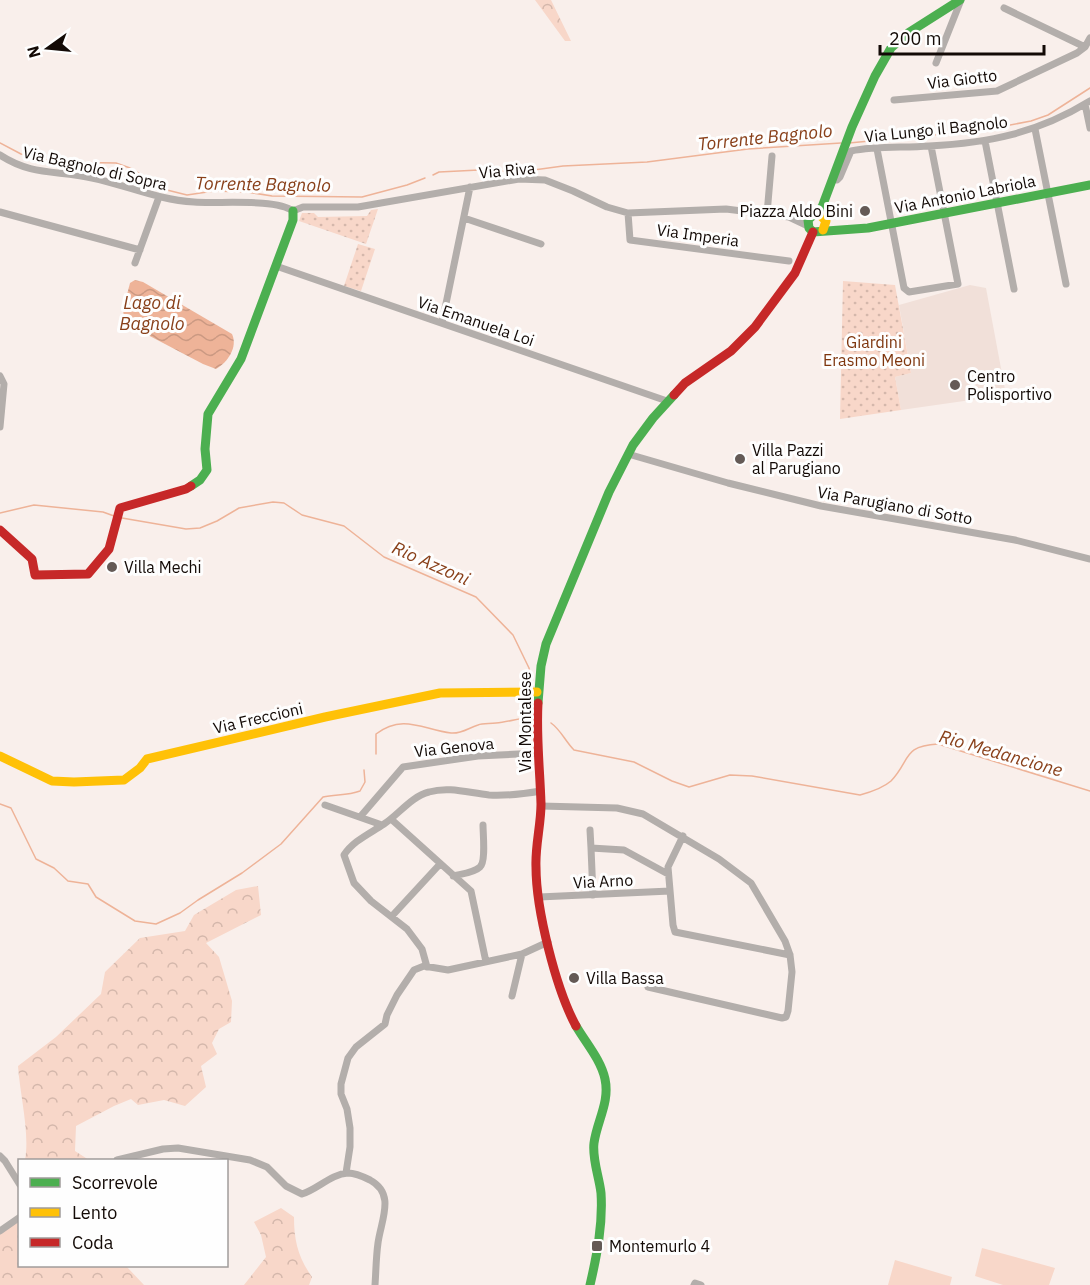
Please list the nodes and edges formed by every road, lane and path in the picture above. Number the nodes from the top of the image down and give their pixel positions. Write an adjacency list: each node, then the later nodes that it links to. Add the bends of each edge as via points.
1 (961, 0): 5 (street); 15 (street, Via Montalese, via 891,48 865,97)
2 (1004, 8): 4 (street)
3 (1090, 38): 4 (street)
4 (1085, 47): 6 (street, Via Giotto, via 997,91)
5 (936, 63)
6 (894, 100)
7 (1088, 103): 8 (street); 9 (street, Via Lungo il Bagnolo)
8 (1090, 128)
9 (1035, 129): 10 (street, Via Lungo il Bagnolo); 18 (street)
10 (985, 141): 11 (street, Via Lungo il Bagnolo); 20 (street)
11 (932, 146): 12 (street, Via Lungo il Bagnolo); 25 (street)
12 (877, 149): 15 (street, Via Lungo il Bagnolo, via 851,152 840,177); 28 (street)
13 (0, 155): 19 (street, Via Bagnolo di Sopra, via 29,170 93,178)
14 (772, 156): 24 (street)
15 (833, 179): 27 (street, Via Montalese)
16 (1090, 185): 18 (street, Via Antonio Labriola)
17 (470, 187): 21 (street, Via Riva, via 358,207 303,207); 23 (street, Via Riva, via 519,179 545,180); 26 (street)
18 (1047, 193): 20 (street, Via Antonio Labriola); 34 (street)
19 (159, 197): 21 (street, Via Bagnolo di Sopra, via 273,205); 30 (street)
20 (997, 203): 25 (street, Via Antonio Labriola); 35 (street)
21 (293, 211): 33 (street)
22 (0, 212): 30 (street)
23 (628, 213): 24 (street, Via Riva, via 726,209); 31 (street, Via Imperia, via 630,240)
24 (767, 214): 27 (street, Via Riva)
25 (944, 214): 28 (street, Via Antonio Labriola); 28 (street, via 958,284 909,292 904,288)
26 (464, 218): 29 (street); 36 (street)
27 (816, 223): 28 (street, Via Antonio Labriola, via 846,229); 38 (street, Via Montalese, via 795,273 755,327)
28 (891, 224)
29 (541, 244)
30 (140, 250): 32 (street)
31 (789, 261)
32 (135, 263)
33 (276, 266): 36 (street, Via Emanuela Loi); 41 (street, via 242,359 208,414 207,470 200,480 186,489 120,508 109,549 88,574 35,575 32,559)
34 (1066, 284)
35 (1014, 289)
36 (442, 323): 38 (street, Via Emanuela Loi)
37 (0, 375): 39 (street, via 4,384)
38 (667, 401): 40 (street, Via Montalese)
39 (0, 428)
40 (628, 454): 42 (street, Via Parugiano di Sotto, via 821,506 1015,540); 43 (street, Via Montalese, via 546,642)
41 (0, 530)
42 (1090, 559)
43 (537, 692): 44 (street, Via Montalese); 45 (street, Via Freccioni, via 440,693 332,716 147,759 129,777 117,782 52,781)
44 (539, 753): 46 (street, Via Montalese); 49 (street, Via Genova, via 478,756 403,767)
45 (0, 756)
46 (540, 791): 48 (street, Via Montalese); 50 (street, via 503,796 455,789 429,792)
47 (325, 805): 49 (street)
48 (541, 806): 54 (street, via 617,808 643,814); 61 (street, Via Montalese, via 536,867)
49 (360, 817): 51 (street)
50 (391, 819): 51 (street); 56 (street)
51 (382, 825): 62 (street, via 356,841 344,855 354,884)
52 (483, 825): 58 (street, via 483,861 478,869)
53 (590, 830): 55 (street)
54 (683, 836): 57 (street); 65 (street, via 751,883)
55 (591, 848): 57 (street, via 624,850); 60 (street)
56 (440, 864): 58 (street); 62 (street)
57 (668, 874): 59 (street)
58 (453, 876): 66 (street, via 471,891)
59 (670, 891): 60 (street, Via Arno); 65 (street, via 675,932)
60 (593, 895): 61 (street, Via Arno)
61 (539, 897): 63 (street, Via Montalese)
62 (392, 916): 67 (street, via 419,944)
63 (548, 942): 64 (street); 77 (street, Via Montalese, via 573,1022 605,1078 600,1136 594,1148 601,1223)
64 (522, 954): 66 (street); 69 (street)
65 (790, 955): 68 (street, via 792,972 784,1018)
66 (486, 962): 67 (street, via 444,971)
67 (427, 967): 72 (street, via 414,970 397,995 385,1024 348,1058 341,1084 350,1128)
68 (648, 987)
69 (512, 996)
70 (0, 1156): 73 (street)
71 (125, 1159): 72 (street, via 178,1148 250,1160 267,1167 286,1186 302,1194)
72 (346, 1173): 76 (street, via 378,1184 385,1194)
73 (18, 1182)
74 (18, 1218): 75 (street)
75 (0, 1230)
76 (375, 1285)
77 (591, 1285)
78 (694, 1285): 79 (street)
79 (701, 1285)

